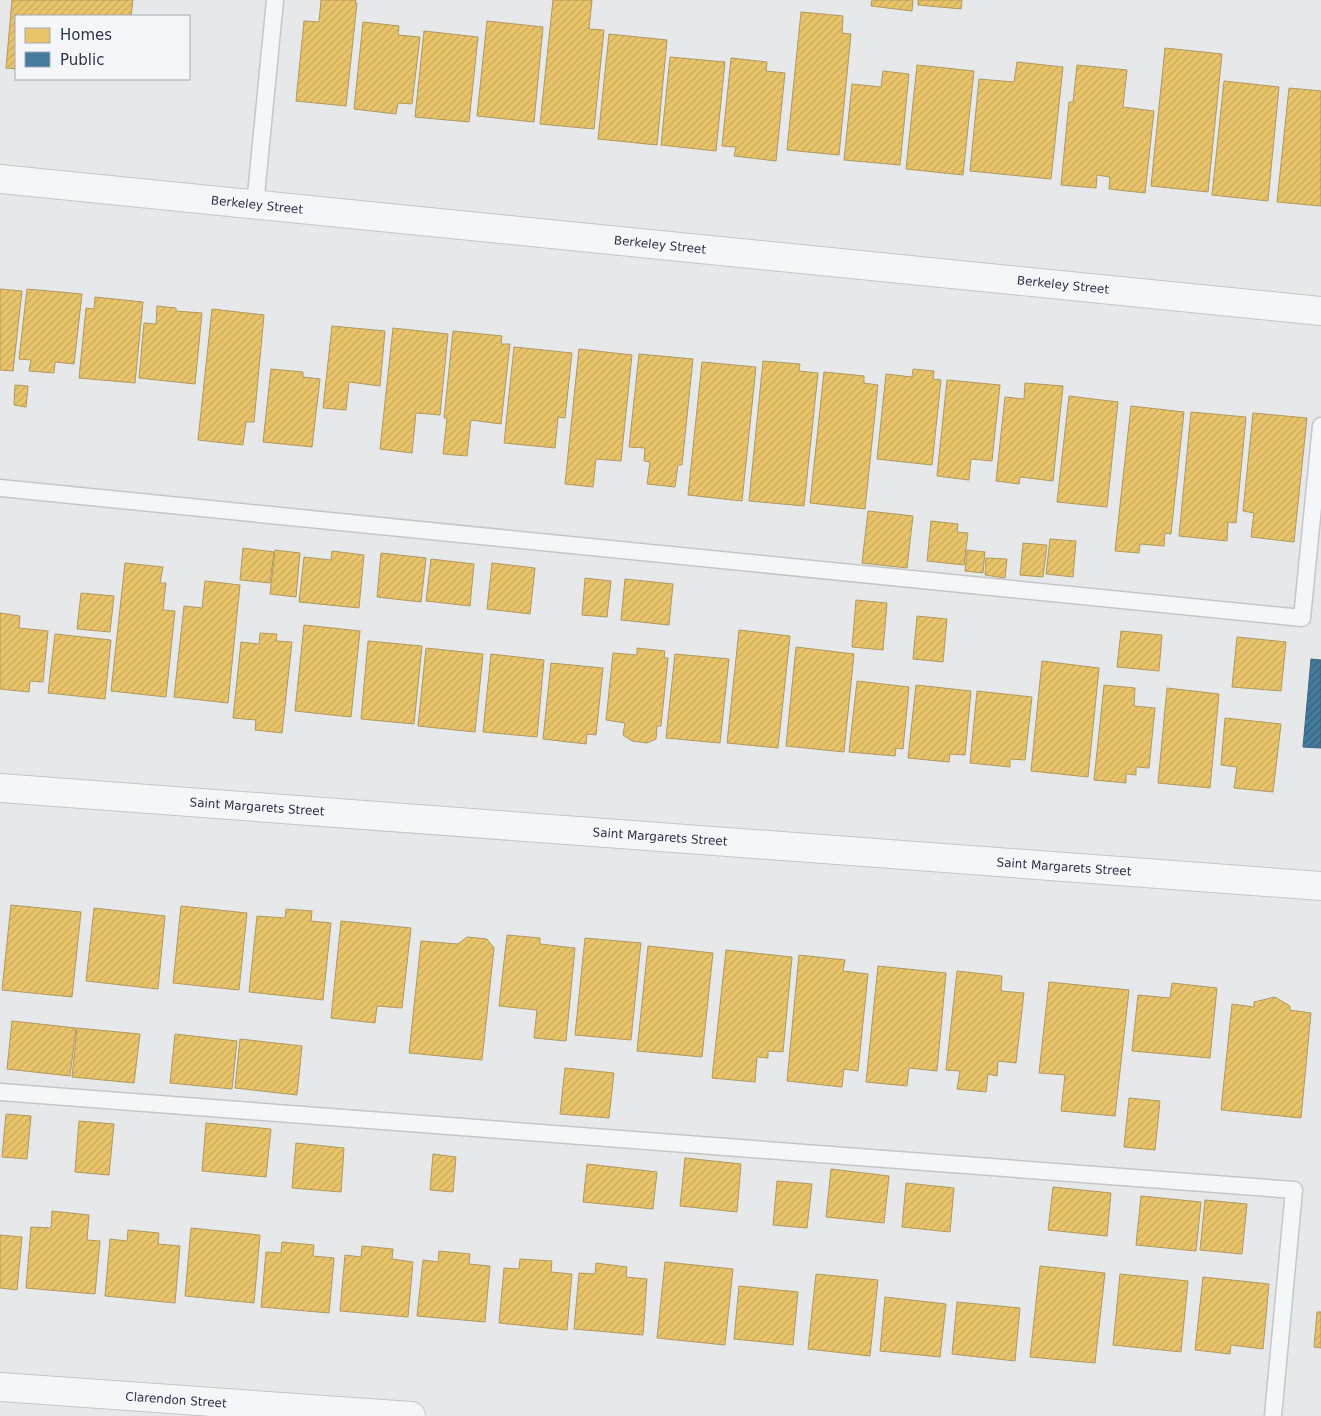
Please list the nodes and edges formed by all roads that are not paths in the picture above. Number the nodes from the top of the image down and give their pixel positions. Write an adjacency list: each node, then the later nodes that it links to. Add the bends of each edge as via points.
1 (276, 0): 3 (lane)
2 (0, 179): 3 (street, Berkeley Street)
3 (255, 205): 4 (street, Berkeley Street)
4 (1321, 311)
5 (1321, 426): 6 (lane, via 1302,618)
6 (0, 488)
7 (0, 788): 8 (street, Saint Margarets Street)
8 (1321, 886)
9 (0, 1092): 13 (lane, via 1294,1190)
10 (0, 1387): 11 (street, Clarendon Street)
11 (187, 1409): 12 (street, Clarendon Street)
12 (411, 1416)
13 (1272, 1416)

